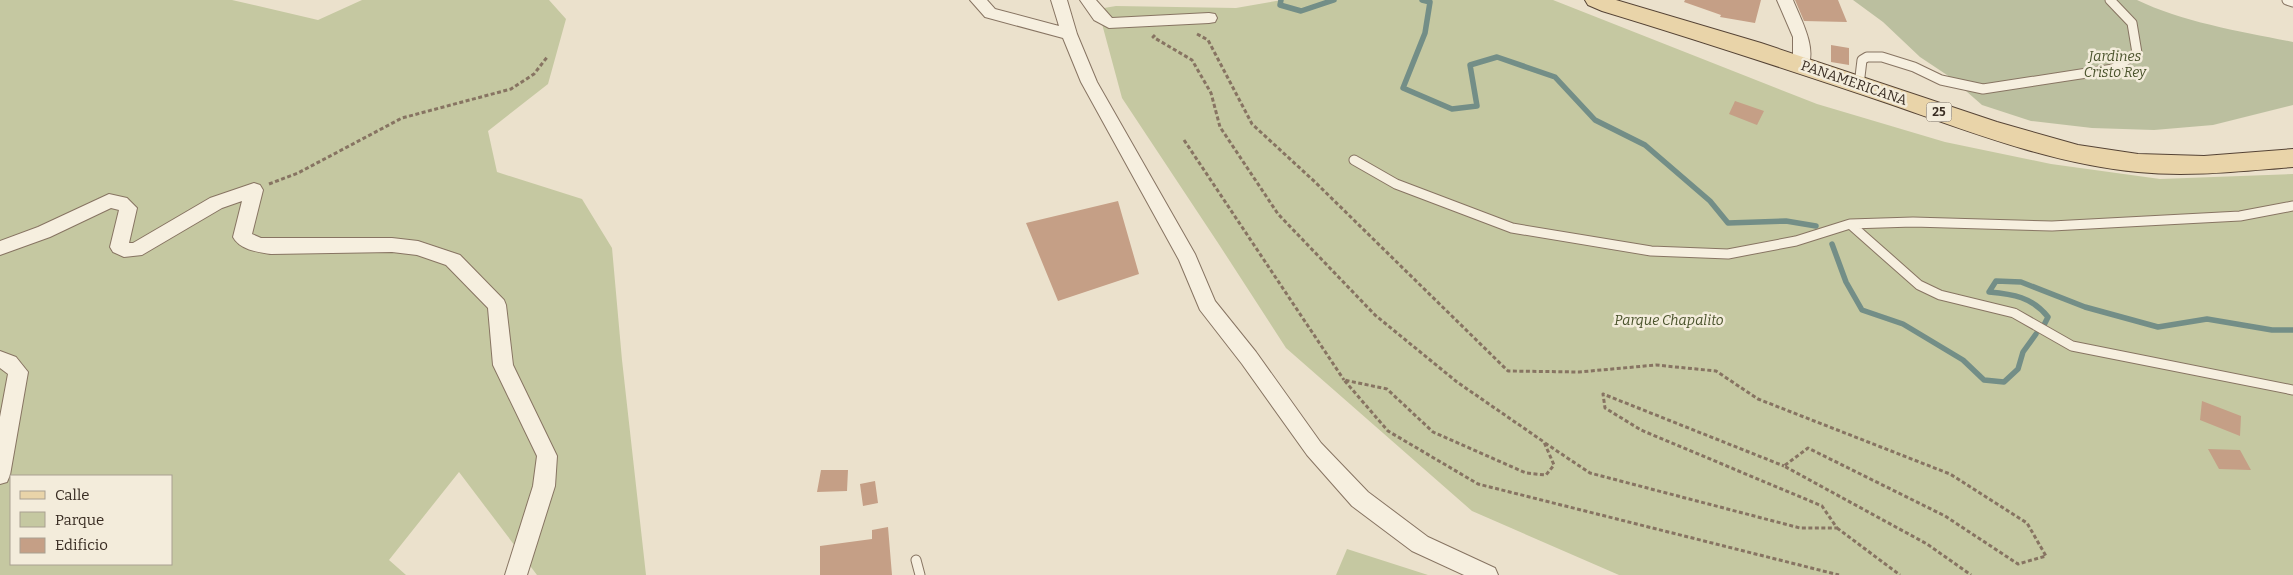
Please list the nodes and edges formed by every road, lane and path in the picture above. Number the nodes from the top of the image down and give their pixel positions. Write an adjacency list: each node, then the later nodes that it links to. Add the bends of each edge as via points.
1 (978, 0): 12 (street, via 990,13)
2 (1059, 0): 12 (street)
3 (1088, 0): 9 (street, via 1109,23)
4 (1785, 0): 14 (street, via 1801,37)
5 (2110, 0): 15 (lane, via 2132,23 2137,53 2114,69 1983,89 1941,80 1882,57 1867,57 1862,60)
6 (2286, 0): 8 (lane)
7 (1606, 2): 14 (main road, PANAMERICANA / 25)
8 (2293, 2)
9 (1209, 18)
10 (1194, 32): 27 (path, via 1208,40 1252,124 1508,371 1579,372 1656,365 1716,371 1758,399 1950,474 2027,523 2046,556 2018,564 1945,516 1808,448)
11 (1157, 33): 26 (path, via 1153,37 1192,60 1211,93 1220,127 1285,221 1375,315 1457,382)
12 (1068, 34): 33 (street, via 1089,82 1188,260 1208,305 1314,449 1360,499 1420,544)
13 (548, 56): 19 (path, via 534,74 511,89 402,118 298,173)
14 (1801, 64): 15 (main road, PANAMERICANA / 25)
15 (1859, 85): 17 (main road, PANAMERICANA / 25, via 1990,129 2078,154 2138,163 2204,165)
16 (1184, 140): 24 (path)
17 (2293, 158)
18 (1354, 160): 21 (lane, via 1396,184 1512,228 1651,251 1728,254 1796,241)
19 (254, 190): 22 (street, via 216,203 136,250 124,250 119,246 128,208 121,202 109,201 44,232); 31 (street, via 242,237 257,245 392,245 418,248 453,260 497,305 503,365 547,456 544,486)
20 (2293, 206): 21 (lane, via 2240,216 2052,226 1913,222)
21 (1850, 224): 25 (lane, via 1919,285 1940,295 2014,313 2072,346)
22 (0, 248)
23 (0, 359): 28 (street, via 18,372)
24 (1344, 380): 26 (path, via 1386,389 1433,432 1526,474 1546,474 1554,465); 34 (path, via 1388,431 1478,484)
25 (2293, 390)
26 (1544, 442): 29 (path, via 1590,473 1800,528)
27 (1784, 466): 29 (path, via 1603,394 1605,408 1641,430 1822,506); 36 (path, via 1927,544)
28 (0, 475)
29 (1837, 528): 35 (path)
30 (916, 560): 32 (lane)
31 (516, 575)
32 (920, 575)
33 (1487, 575)
34 (1839, 575)
35 (1900, 575)
36 (1971, 575)

